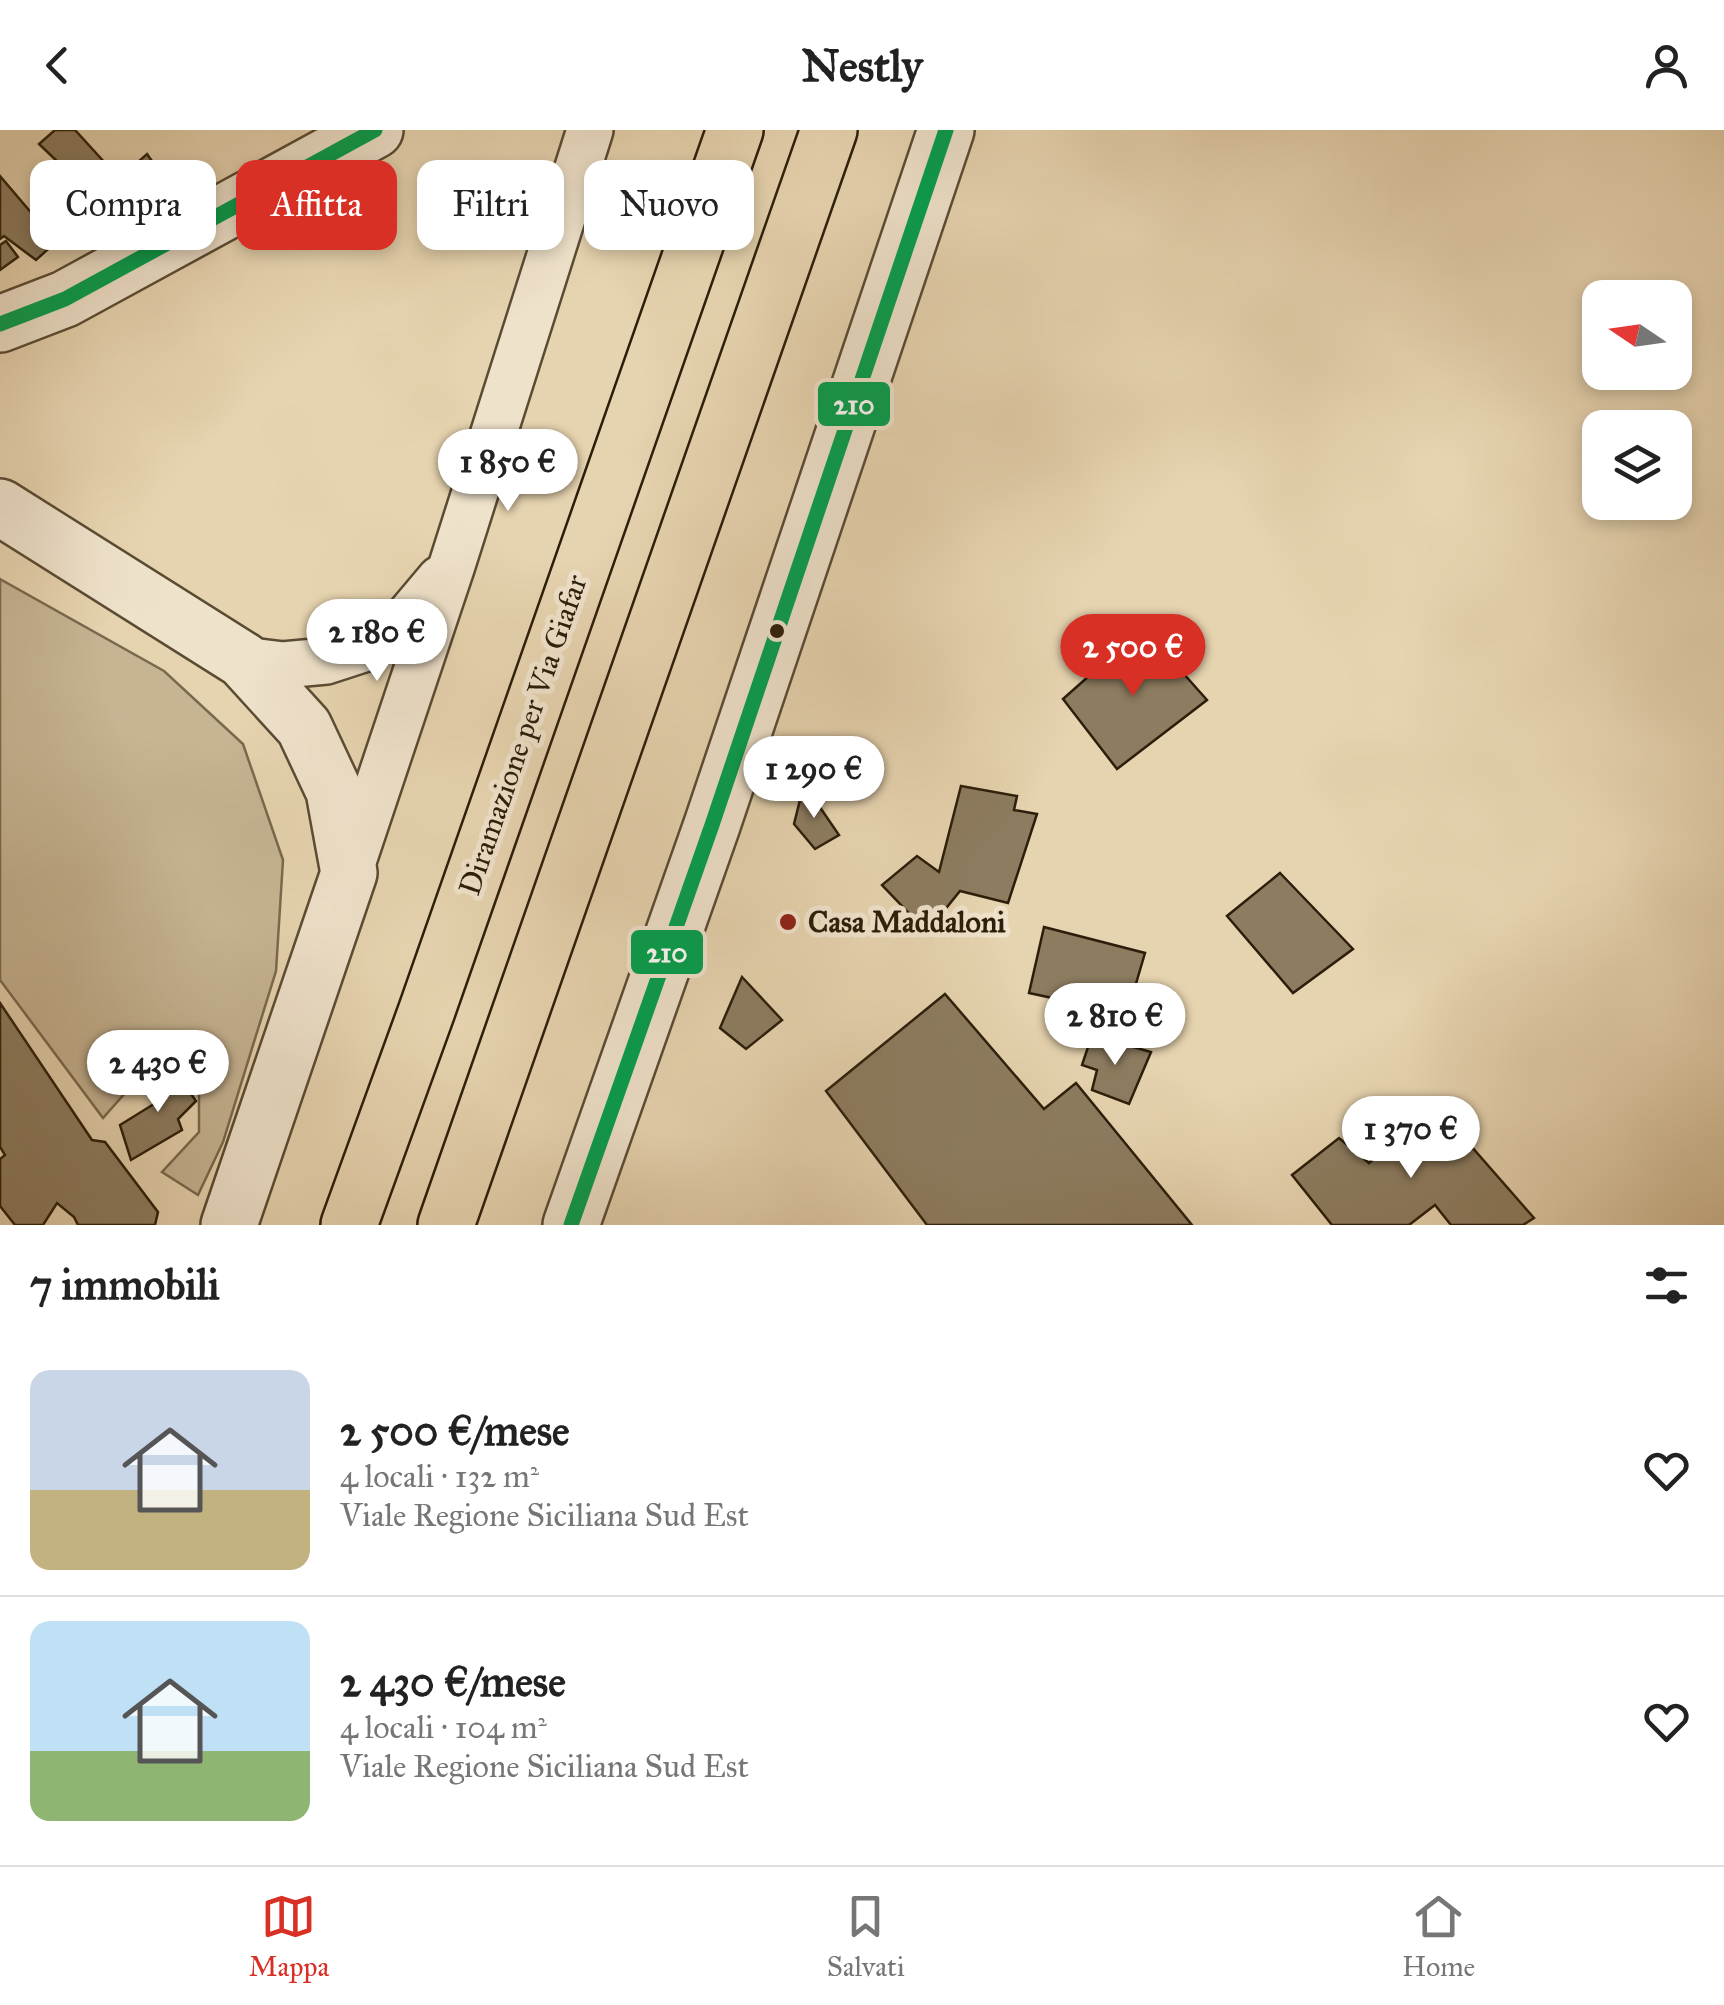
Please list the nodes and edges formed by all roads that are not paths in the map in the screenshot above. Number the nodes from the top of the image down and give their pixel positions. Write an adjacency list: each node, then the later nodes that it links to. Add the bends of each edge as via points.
1 (375, 130): 7 (street, via 65,299)
2 (590, 130): 9 (street)
3 (698, 130): 12 (highway, via 559,551)
4 (734, 130): 12 (highway, Diramazione per Via Giafar)
5 (829, 130): 15 (highway)
6 (946, 130): 16 (street)
7 (0, 324)
8 (0, 507): 10 (street)
9 (452, 565): 10 (street, via 403,623 366,648 326,661); 11 (street)
10 (243, 660): 11 (street, via 304,728 334,792)
11 (350, 873): 13 (street)
12 (427, 1010): 14 (highway, Diramazione per Via Giafar)
13 (229, 1225)
14 (349, 1225)
15 (446, 1225)
16 (571, 1225)

